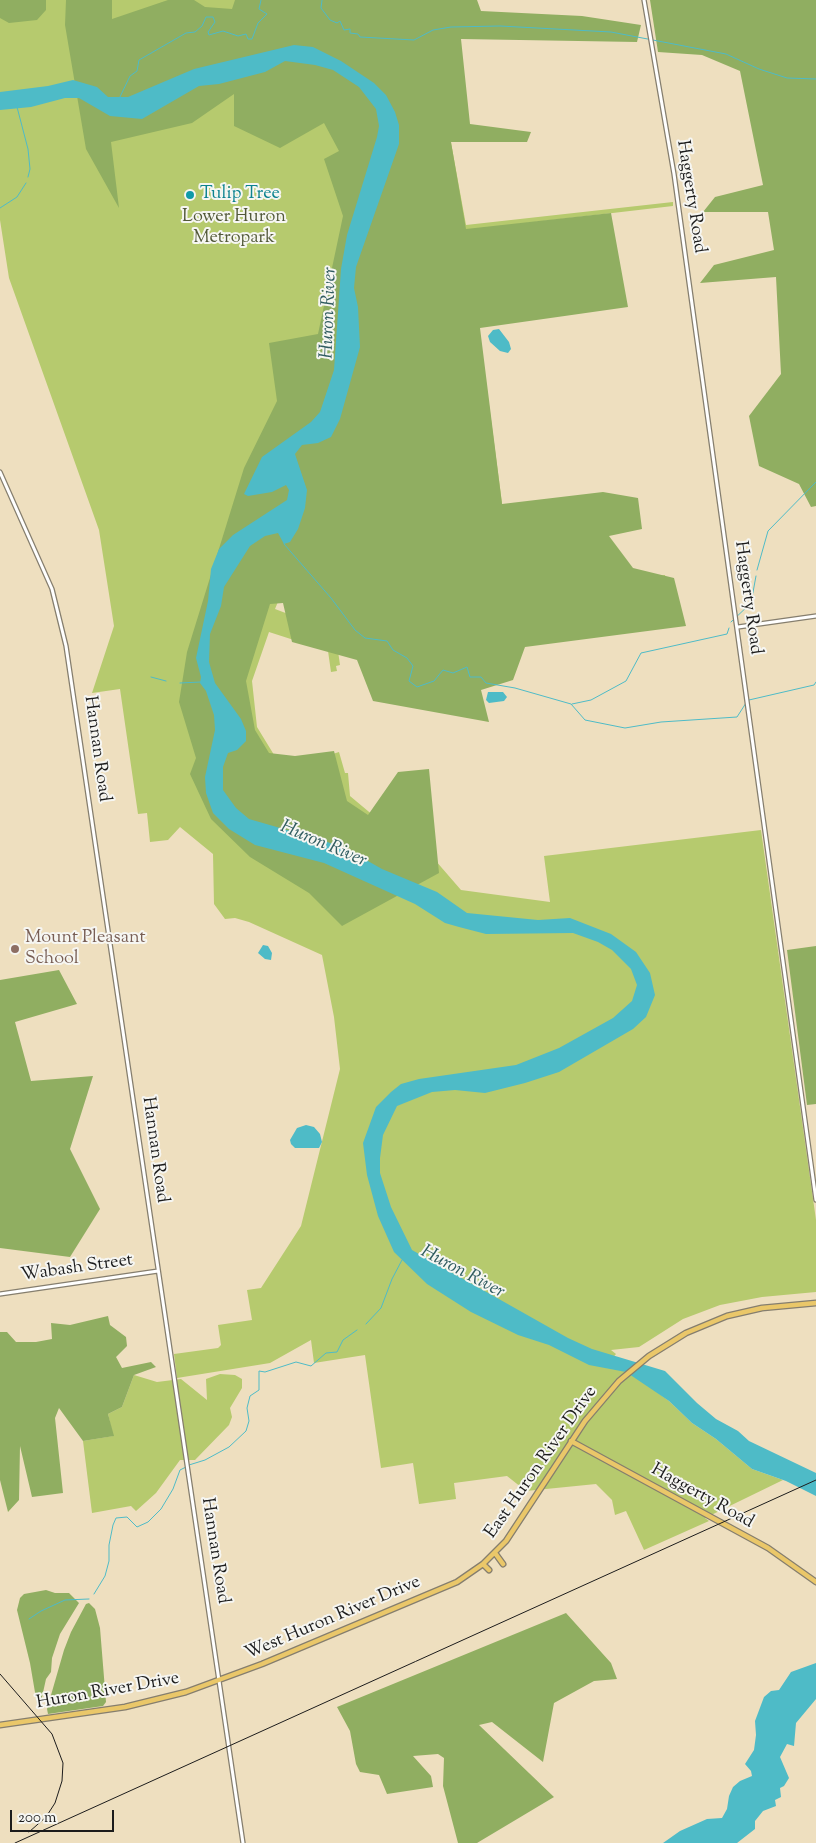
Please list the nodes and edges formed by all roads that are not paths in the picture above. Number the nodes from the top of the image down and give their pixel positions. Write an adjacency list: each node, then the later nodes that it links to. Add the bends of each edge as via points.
1 (644, 0): 4 (street, Haggerty Road, via 674,174)
2 (0, 472): 6 (street, Hannan Road, via 43,567 61,618)
3 (816, 616): 4 (street)
4 (738, 627): 5 (street, Haggerty Road)
5 (816, 1200)
6 (158, 1271): 7 (street, Wabash Street); 16 (street, Hannan Road)
7 (0, 1294)
8 (816, 1303): 9 (main road, East Huron River Drive, via 762,1308 727,1316 686,1333 649,1356 619,1381)
9 (571, 1441): 10 (main road, East Huron River Drive, via 516,1527); 15 (main road, Haggerty Road, via 768,1548)
10 (495, 1553): 11 (main road, East Huron River Drive); 12 (main road)
11 (484, 1564): 13 (main road); 14 (main road, East Huron River Drive)
12 (503, 1564)
13 (489, 1570)
14 (457, 1582): 16 (main road, West Huron River Drive)
15 (816, 1582)
16 (220, 1681): 17 (main road, Huron River Drive, via 143,1703); 18 (street, Hannan Road)
17 (0, 1725)
18 (244, 1843)

